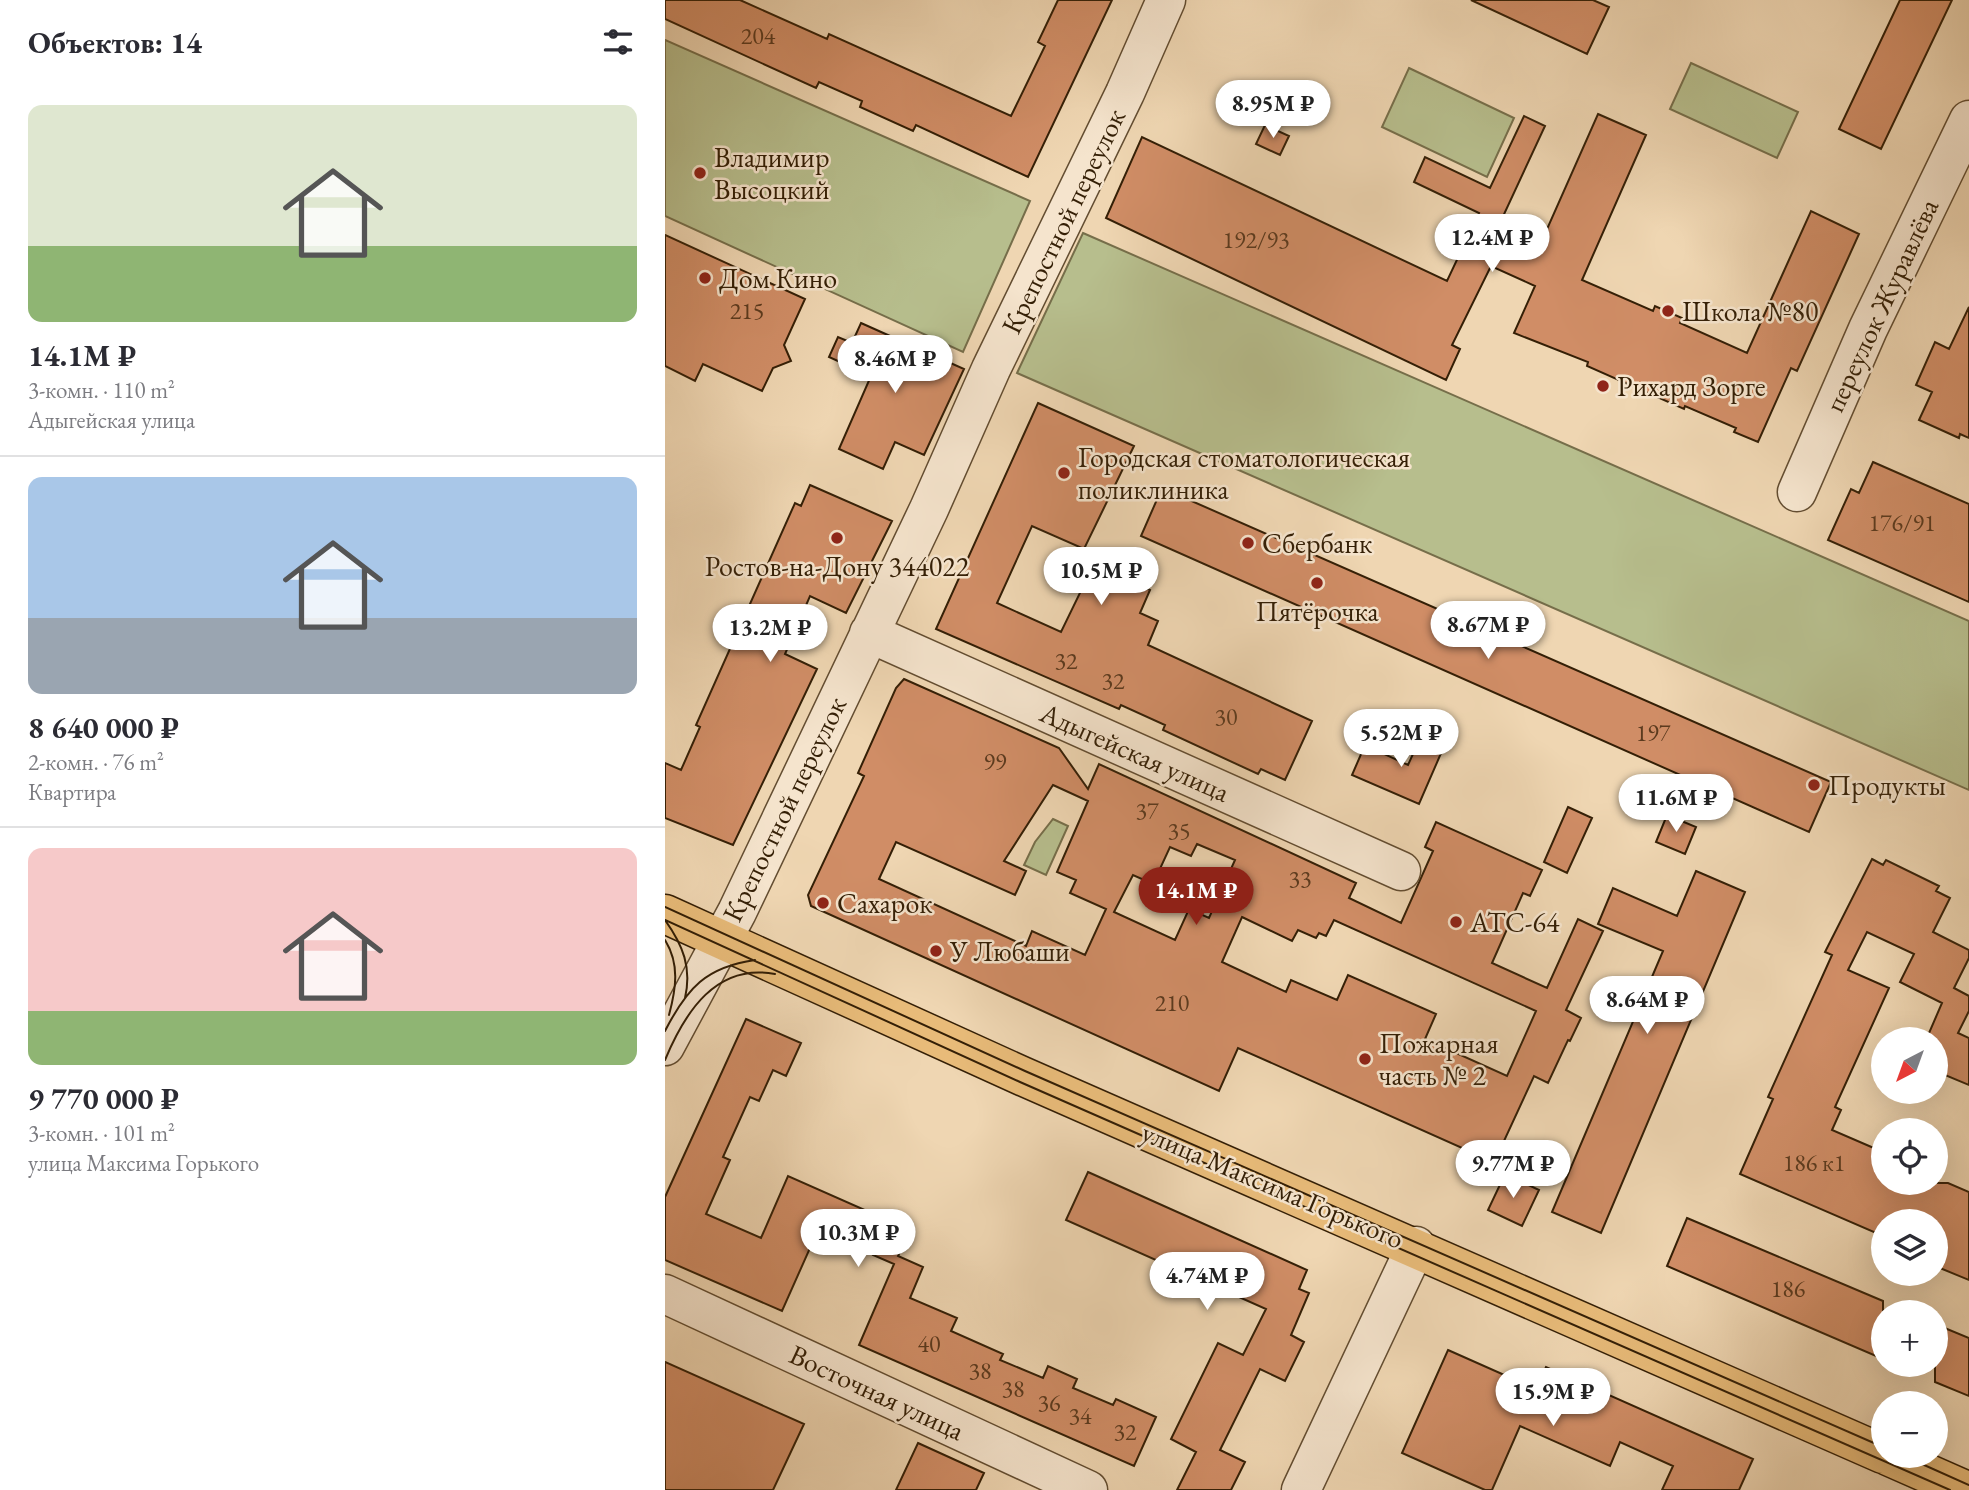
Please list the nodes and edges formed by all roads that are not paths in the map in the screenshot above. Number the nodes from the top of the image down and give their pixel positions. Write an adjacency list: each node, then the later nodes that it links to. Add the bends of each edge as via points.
1 (1166, 0): 4 (street, Крепостной переулок)
2 (1969, 120): 3 (street, переулок Журавлёва, via 1868,329)
3 (1797, 492)
4 (869, 633): 5 (street, Адыгейская улица); 7 (street, Крепостной переулок)
5 (1402, 871)
6 (665, 914): 7 (main road, улица Максима Горького)
7 (721, 938): 8 (street, Крепостной переулок); 9 (main road, улица Максима Горького, via 1035,1082)
8 (665, 1046)
9 (1416, 1246): 11 (main road, улица Максима Горького); 14 (street)
10 (665, 1294): 13 (street, Восточная улица)
11 (1871, 1449)
12 (1915, 1468): 15 (main road)
13 (1089, 1490)
14 (1301, 1490)
15 (1965, 1490)

